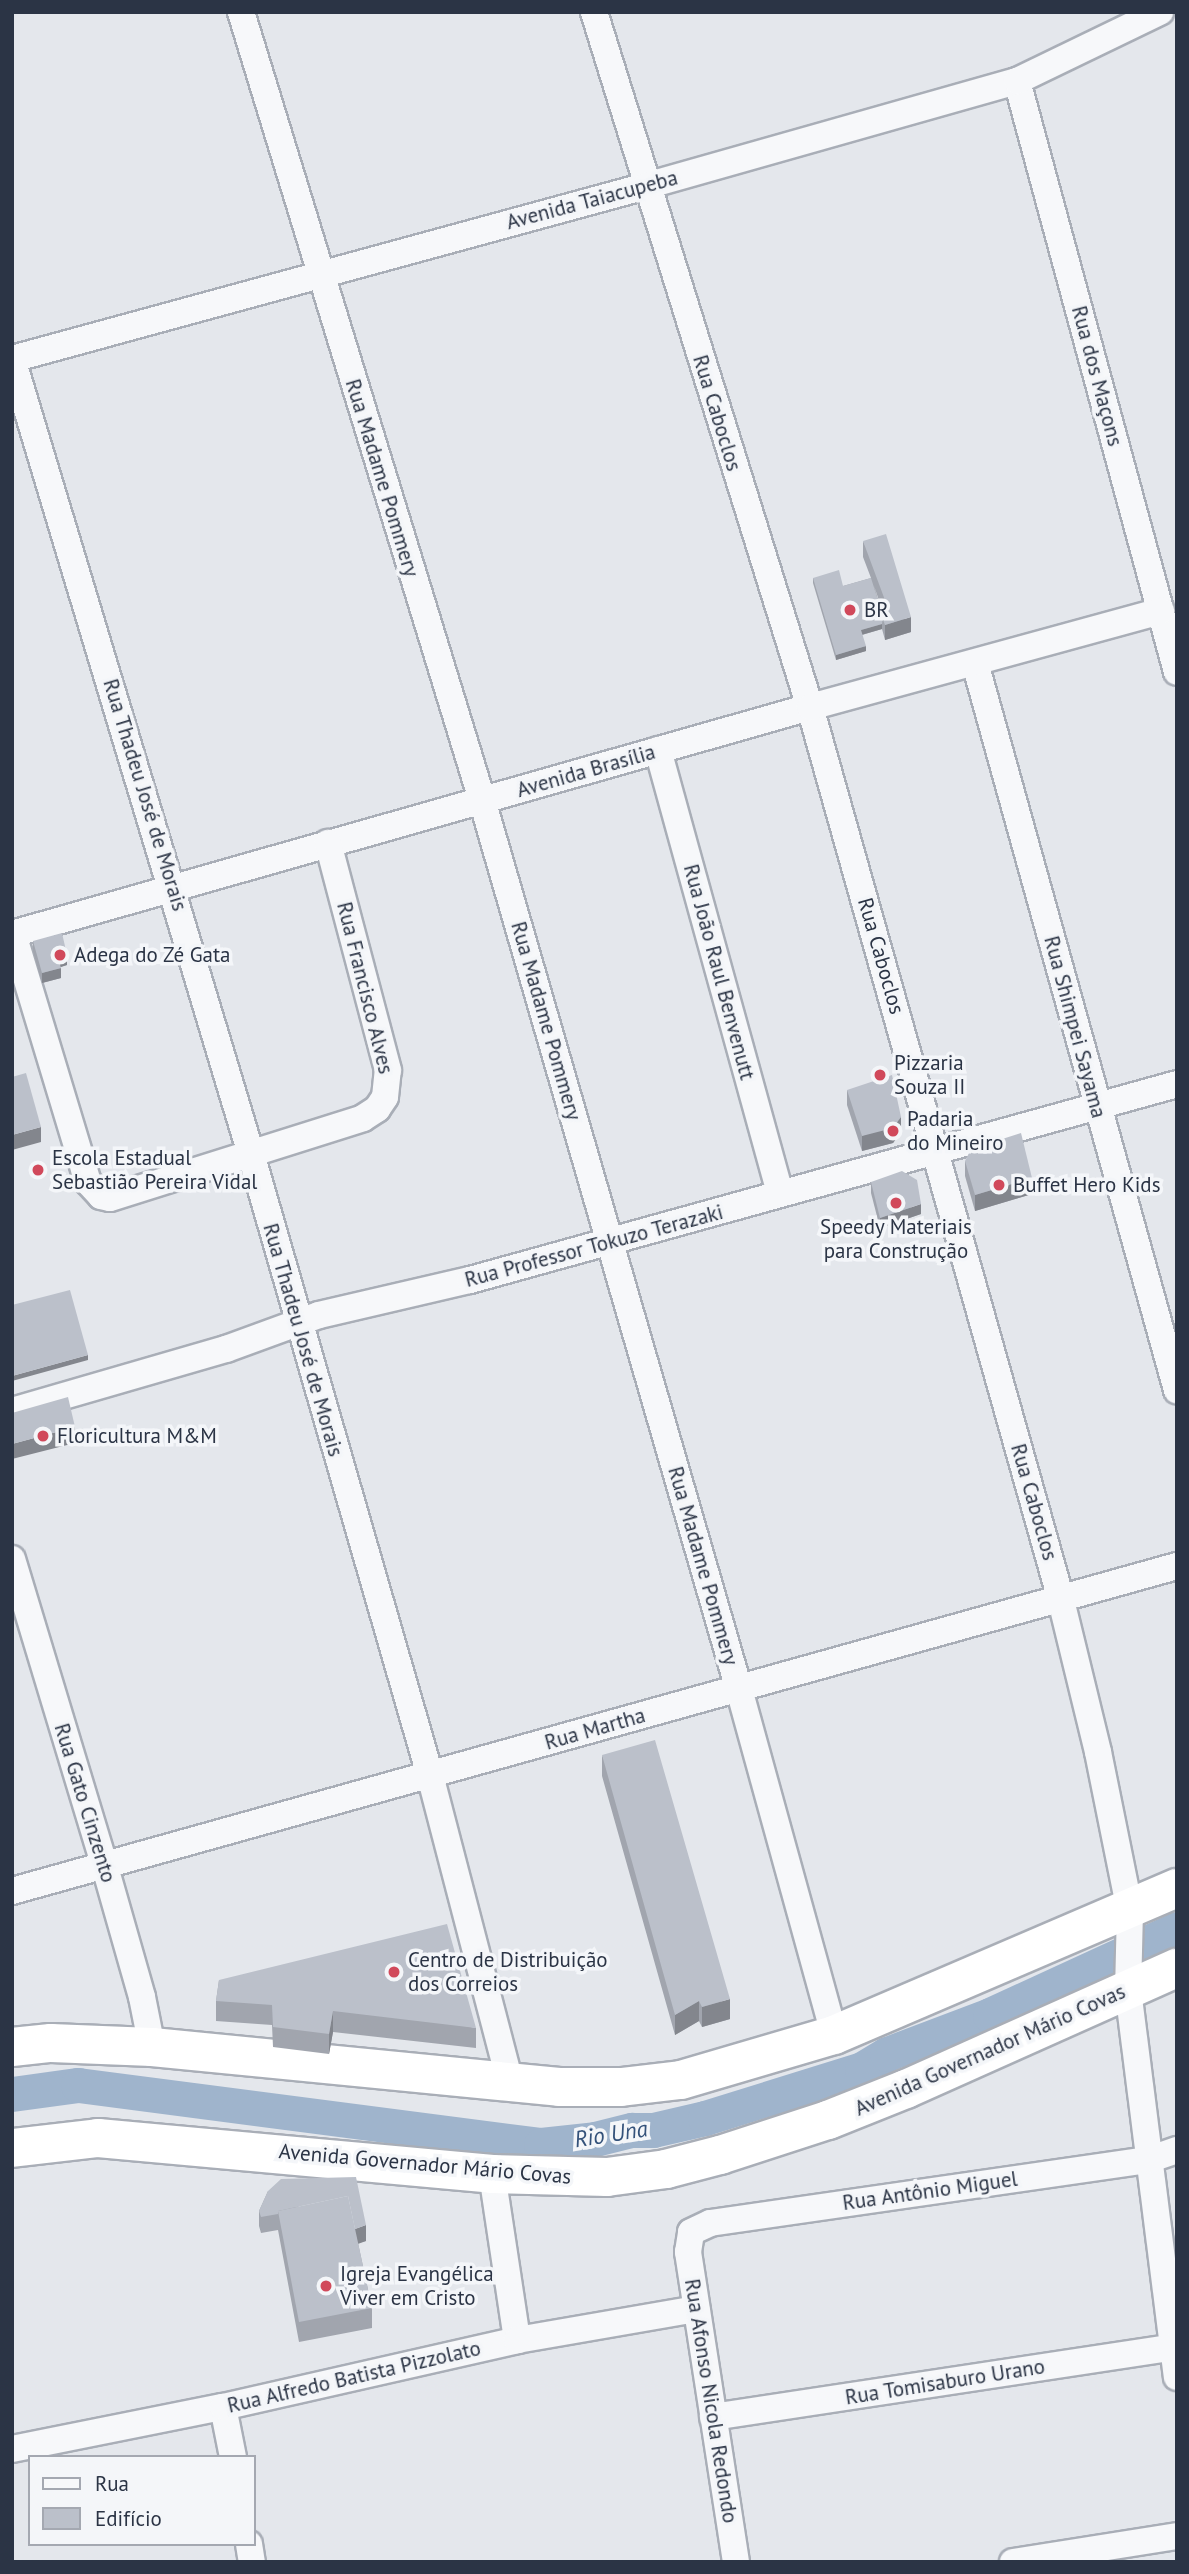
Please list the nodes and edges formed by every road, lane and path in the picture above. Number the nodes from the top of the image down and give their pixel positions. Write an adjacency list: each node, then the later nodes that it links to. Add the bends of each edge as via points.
1 (241, 12): 6 (street, Rua Madame Pommery)
2 (594, 12): 5 (street, Rua Caboclos)
3 (1160, 12): 4 (street, Avenida Taiacupeba)
4 (1017, 80): 5 (street, Avenida Taiacupeba); 8 (street, Rua dos Maçons)
5 (646, 186): 6 (street, Avenida Taiacupeba); 11 (street, Rua Caboclos)
6 (318, 274): 7 (street, Avenida Taiacupeba); 13 (street, Rua Madame Pommery)
7 (12, 359): 15 (street, Rua Thadeu José de Morais)
8 (1161, 611): 9 (street, Avenida Brasília); 10 (street, Rua dos Maçons)
9 (975, 663): 11 (street, Avenida Brasília); 18 (street, Rua Shimpei Sayama)
10 (1177, 672)
11 (810, 707): 12 (street, Avenida Brasília); 19 (street, Rua Caboclos)
12 (658, 750): 13 (street, Avenida Brasília); 21 (street, Rua João Raul Benvenutt)
13 (482, 800): 14 (street, Avenida Brasília); 22 (street, Rua Madame Pommery)
14 (328, 843): 15 (street, Avenida Brasília); 20 (street, Rua Francisco Alves, via 388,1084 377,1109 363,1118)
15 (173, 887): 16 (street, Avenida Brasília); 20 (street, Rua Thadeu José de Morais)
16 (12, 934): 20 (street, Rua Francisco Alves, via 94,1191 110,1198)
17 (1177, 1084): 18 (street, Rua Professor Tokuzo Terazaki)
18 (1097, 1106): 19 (street, Rua Professor Tokuzo Terazaki); 24 (street, Rua Shimpei Sayama)
19 (936, 1151): 21 (street, Rua Professor Tokuzo Terazaki); 28 (street, Rua Caboclos)
20 (251, 1154): 23 (street, Rua Thadeu José de Morais)
21 (780, 1194): 22 (street, Rua Professor Tokuzo Terazaki)
22 (609, 1242): 23 (street, Rua Professor Tokuzo Terazaki); 29 (street, Rua Madame Pommery)
23 (297, 1322): 25 (street, Rua Professor Tokuzo Terazaki, via 226,1349); 30 (street, Rua Thadeu José de Morais)
24 (1177, 1390)
25 (12, 1410)
26 (12, 1559): 31 (street, Rua Gato Cinzento)
27 (1177, 1566): 28 (street, Rua Martha)
28 (1060, 1596): 29 (street, Rua Martha); 34 (street, Rua Caboclos)
29 (739, 1689): 30 (street, Rua Martha); 37 (street, Rua Madame Pommery)
30 (430, 1775): 31 (street, Rua Martha); 40 (street, Rua Thadeu José de Morais)
31 (105, 1867): 33 (street, Rua Martha); 39 (street, Rua Gato Cinzento)
32 (1177, 1888): 34 (highway)
33 (12, 1891)
34 (1131, 1916): 36 (street, Rua Caboclos); 37 (highway)
35 (1177, 1968): 36 (highway, Avenida Governador Mário Covas)
36 (1128, 1976): 43 (street, Rua Caboclos); 44 (highway, Avenida Governador Mário Covas, via 906,2089 720,2155 607,2177)
37 (834, 2035): 40 (highway, via 681,2080 621,2087)
38 (12, 2047): 39 (highway, via 51,2043)
39 (152, 2047): 40 (highway)
40 (510, 2082)
41 (12, 2148): 44 (highway, Avenida Governador Mário Covas, via 99,2138)
42 (1177, 2150): 43 (street, Rua Antônio Miguel)
43 (1147, 2160): 45 (street, Rua Antônio Miguel, via 710,2223 691,2232); 48 (street, Rua Caboclos)
44 (492, 2174): 47 (street)
45 (688, 2239): 46 (street, Rua Afonso Nicola Redondo)
46 (696, 2309): 47 (street, Rua Alfredo Batista Pizzolato); 51 (street, Rua Afonso Nicola Redondo)
47 (517, 2340): 50 (street, Rua Alfredo Batista Pizzolato)
48 (1175, 2348): 49 (street, Rua Caboclos); 51 (street, Rua Tomisaburo Urano)
49 (1177, 2377)
50 (223, 2407): 52 (street, Rua Alfredo Batista Pizzolato); 53 (street)
51 (713, 2417): 55 (street, Rua Afonso Nicola Redondo)
52 (12, 2449)
53 (233, 2455)
54 (1177, 2536): 56 (street)
55 (736, 2562)
56 (1013, 2562)

